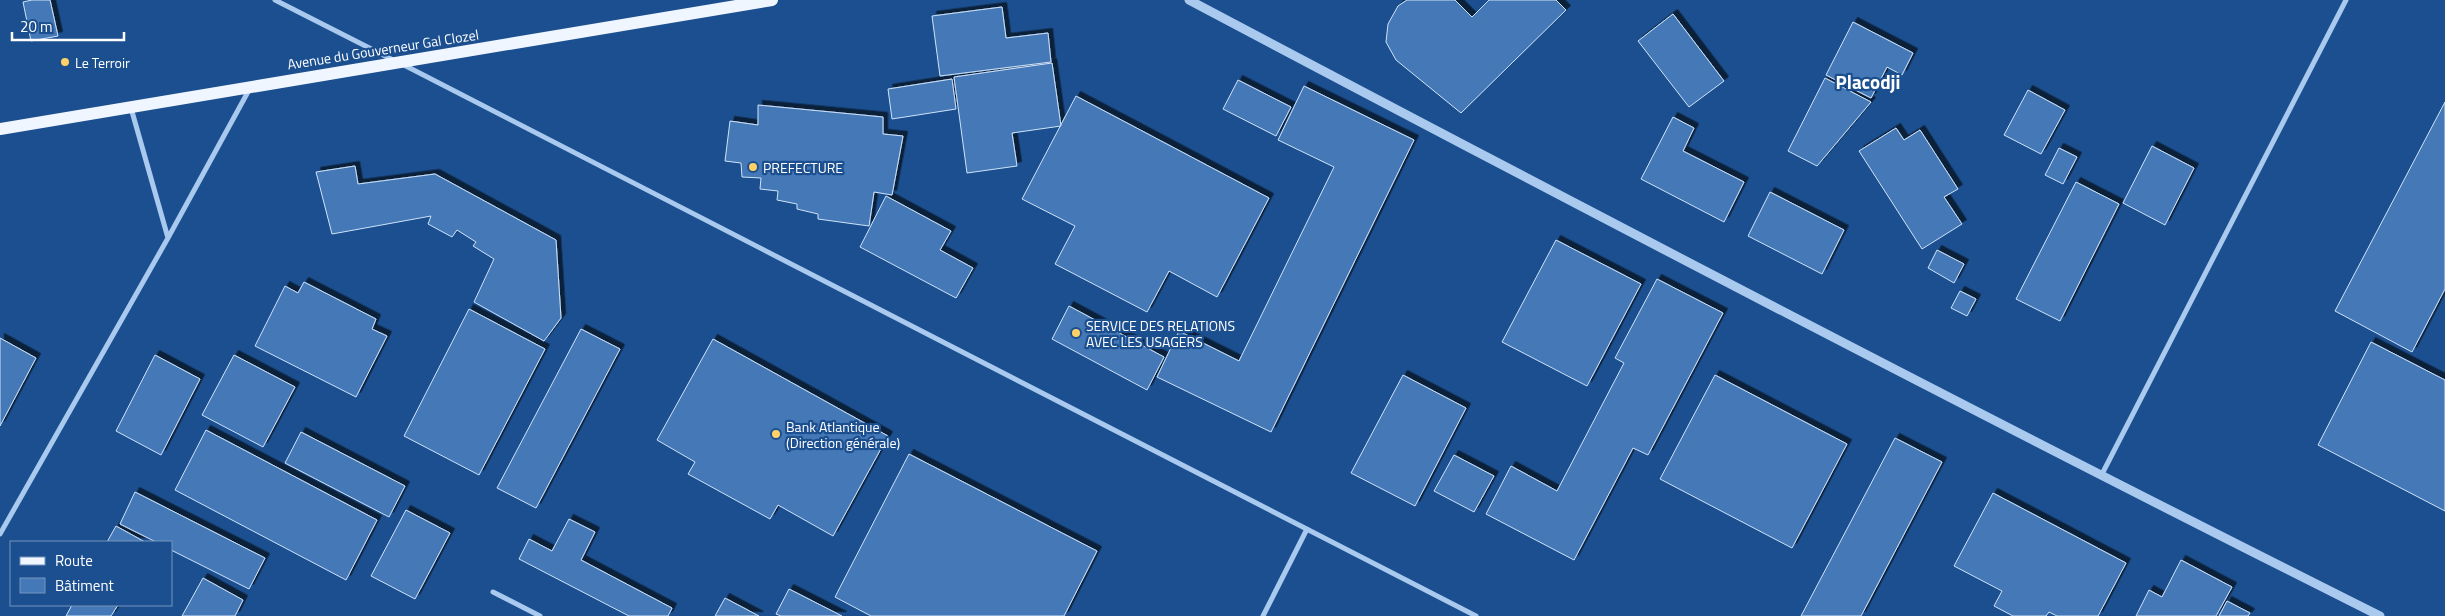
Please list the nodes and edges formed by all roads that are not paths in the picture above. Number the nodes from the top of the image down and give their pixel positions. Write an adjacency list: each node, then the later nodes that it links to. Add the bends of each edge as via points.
1 (275, 0): 5 (street)
2 (772, 0): 5 (main road, Avenue du Gouverneur Gal Clozel)
3 (1189, 0): 10 (street, via 1625,231)
4 (2346, 0): 10 (street)
5 (398, 62): 6 (main road, Avenue du Gouverneur Gal Clozel); 11 (street)
6 (250, 87): 7 (main road, Avenue du Gouverneur Gal Clozel); 9 (street)
7 (130, 107): 8 (main road, Avenue du Gouverneur Gal Clozel); 9 (street)
8 (0, 129)
9 (168, 238): 12 (street)
10 (2101, 476): 17 (street)
11 (1307, 530): 15 (street); 16 (street)
12 (0, 534)
13 (493, 592): 14 (street)
14 (540, 616)
15 (1263, 616)
16 (1476, 616)
17 (2380, 616)

